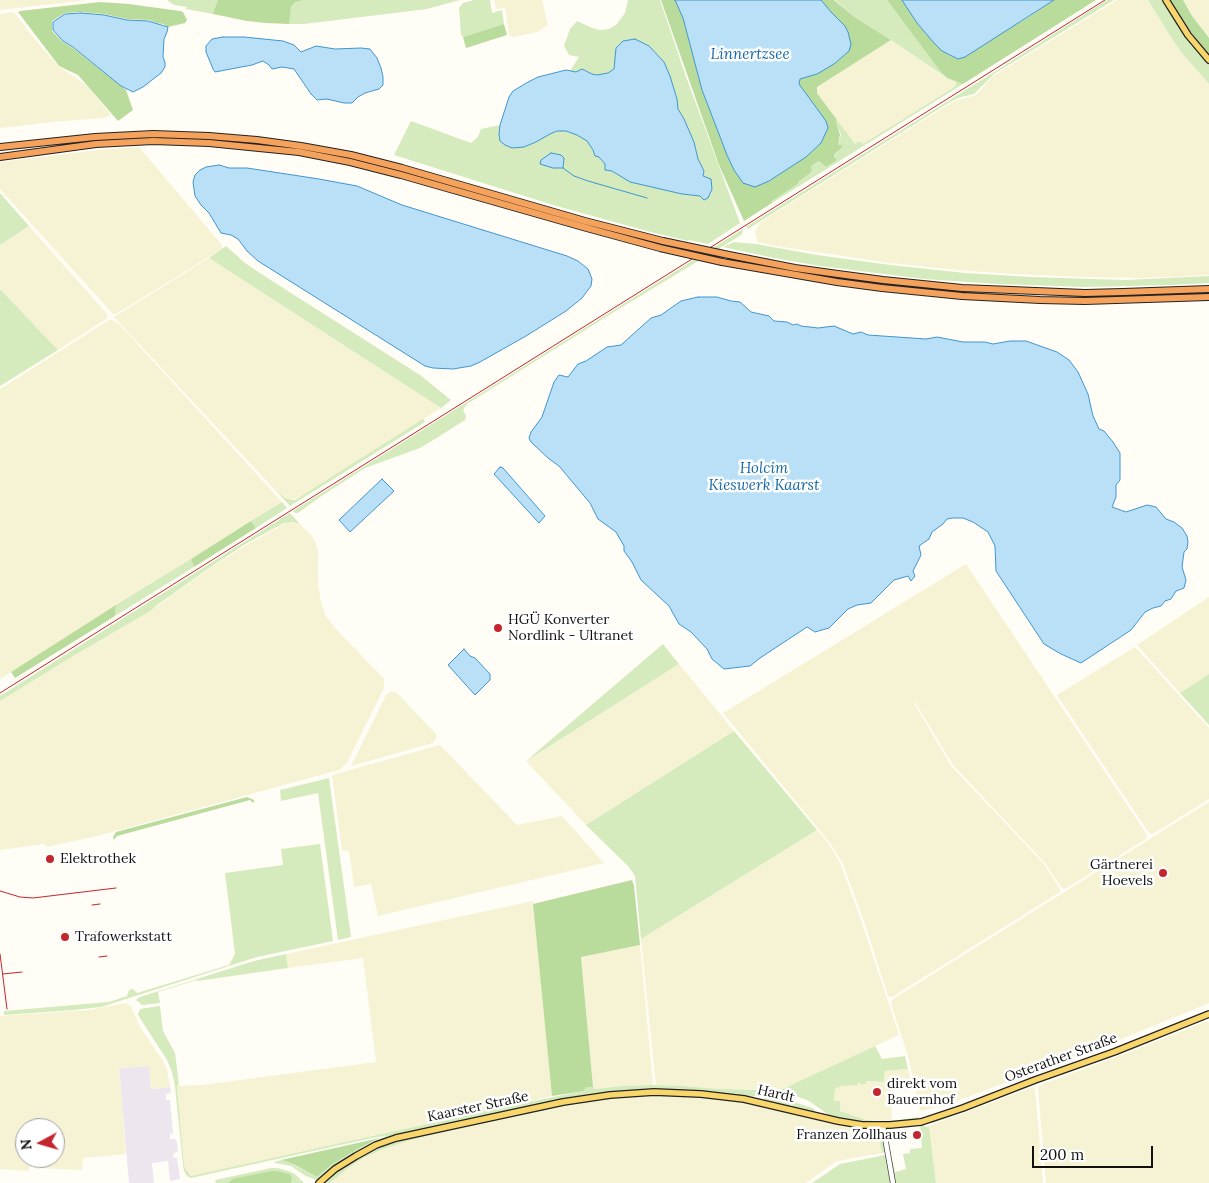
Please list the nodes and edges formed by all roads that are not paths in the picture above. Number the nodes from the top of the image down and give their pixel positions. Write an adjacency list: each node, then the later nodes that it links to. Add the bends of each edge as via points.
1 (1166, 0): 2 (main road, via 1188,35)
2 (1209, 60)
3 (0, 147): 5 (highway, via 152,134 217,136 301,146 402,168)
4 (0, 157): 5 (highway, via 96,144 153,142 216,143 299,152 401,175 583,227)
5 (661, 245): 6 (highway, bridge, via 856,277 962,288 1086,293); 7 (highway, bridge, via 722,262 838,282 953,295 1085,301)
6 (1209, 289)
7 (1209, 297)
8 (1209, 1014): 10 (main road, Osterather Straße)
9 (663, 1092): 11 (main road, Hardt, via 733,1098 846,1122); 12 (main road, Kaarster Straße, via 569,1100 396,1138 356,1156)
10 (921, 1122): 11 (main road, Hardt)
11 (883, 1126): 13 (street)
12 (319, 1183)
13 (893, 1183)

